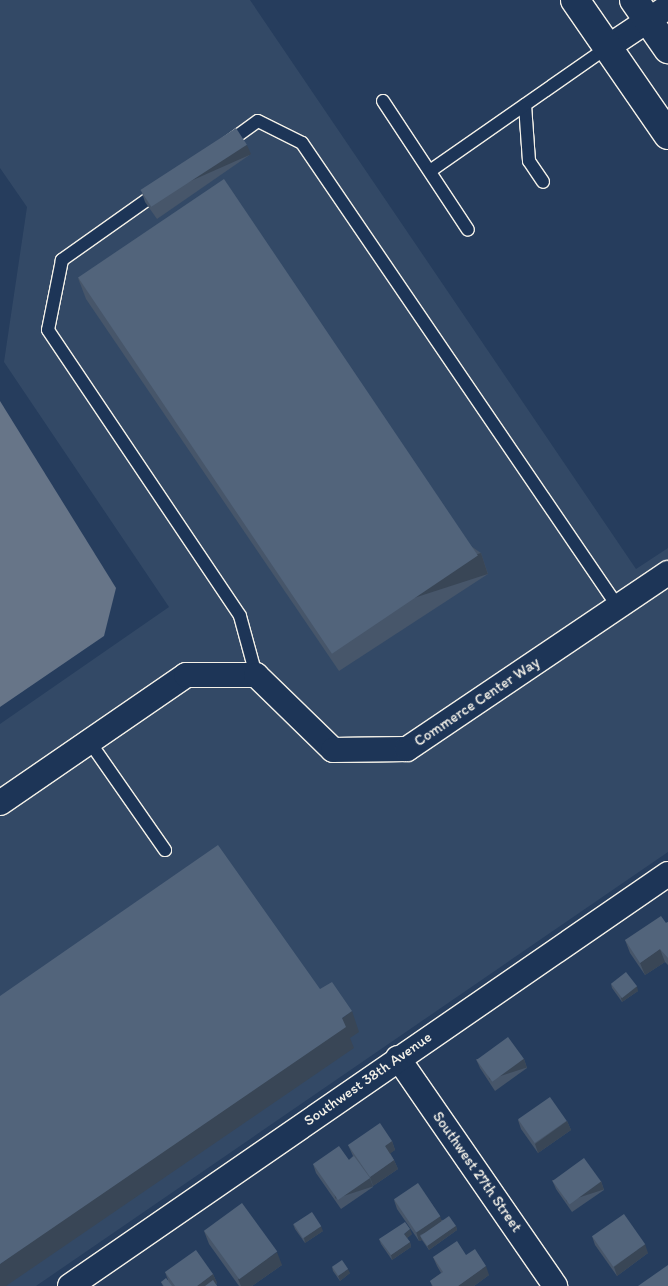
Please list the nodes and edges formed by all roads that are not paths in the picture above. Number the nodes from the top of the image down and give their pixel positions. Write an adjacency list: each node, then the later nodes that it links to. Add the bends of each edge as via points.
1 (575, 0): 3 (main road)
2 (650, 9): 3 (street); 4 (main road)
3 (608, 47): 6 (lane); 7 (main road)
4 (668, 49)
5 (383, 101): 9 (lane)
6 (525, 105): 9 (lane); 11 (lane, via 528,161)
7 (668, 135)
8 (211, 154): 14 (lane, via 258,121 302,143)
9 (430, 171): 12 (lane)
10 (172, 182): 15 (lane, via 62,260 48,330 240,616)
11 (543, 182)
12 (468, 230)
13 (668, 573): 14 (street, Commerce Center Way)
14 (618, 607): 15 (street, Commerce Center Way, via 407,749 333,750)
15 (256, 675): 16 (street, via 186,675)
16 (89, 742): 17 (street); 18 (lane)
17 (0, 803)
18 (165, 850)
19 (668, 874): 20 (street, Southwest 38th Avenue)
20 (398, 1058): 21 (street, Southwest 38th Avenue); 23 (street, Southwest 27th Street)
21 (97, 1279): 22 (street, Southwest 38th Avenue)
22 (70, 1286)
23 (555, 1286)

